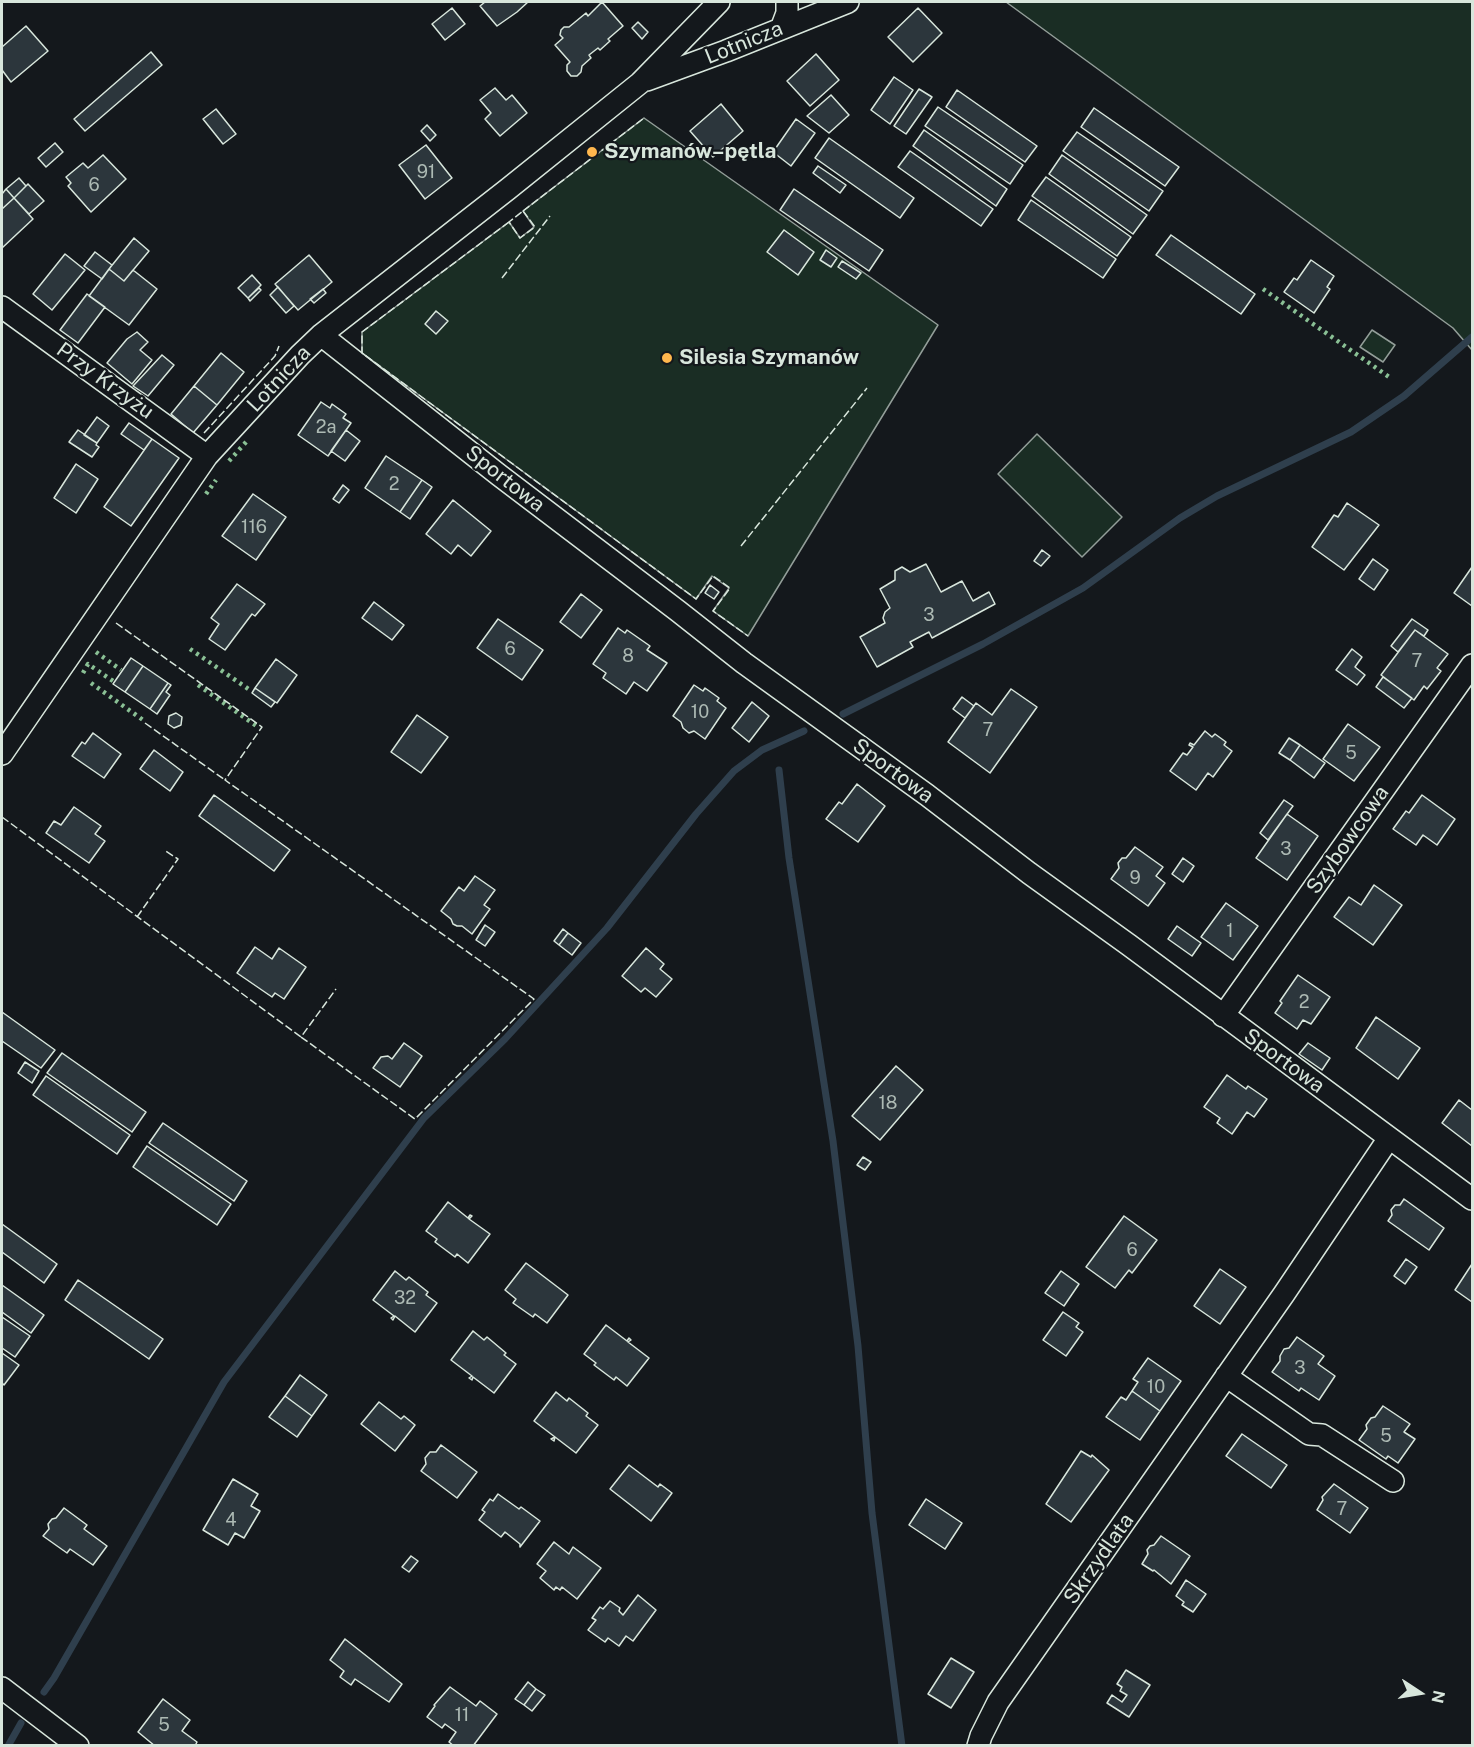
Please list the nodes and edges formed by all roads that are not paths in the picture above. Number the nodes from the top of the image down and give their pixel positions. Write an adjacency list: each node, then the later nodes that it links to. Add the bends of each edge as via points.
1 (719, 2): 5 (street, Lotnicza)
2 (787, 2): 4 (street)
3 (848, 2): 4 (street, Lotnicza)
4 (781, 29): 5 (street, Lotnicza)
5 (640, 83): 7 (street, Lotnicza)
6 (2, 307): 8 (street, Przy Krzyżu)
7 (321, 335): 8 (street, Lotnicza); 11 (street, Sportowa, via 744,663)
8 (207, 456): 10 (street, Lotnicza)
9 (1473, 664): 11 (street, Szybowcowa)
10 (2, 754)
11 (1223, 1016): 12 (street, Sportowa)
12 (1389, 1138): 13 (street, Sportowa); 14 (street, Skrzydlata)
13 (1473, 1199)
14 (1226, 1376): 15 (street, via 1309,1434 1322,1434); 18 (street, Skrzydlata, via 998,1702)
15 (1393, 1481)
16 (2, 1688): 17 (street)
17 (78, 1746)
18 (978, 1746)

